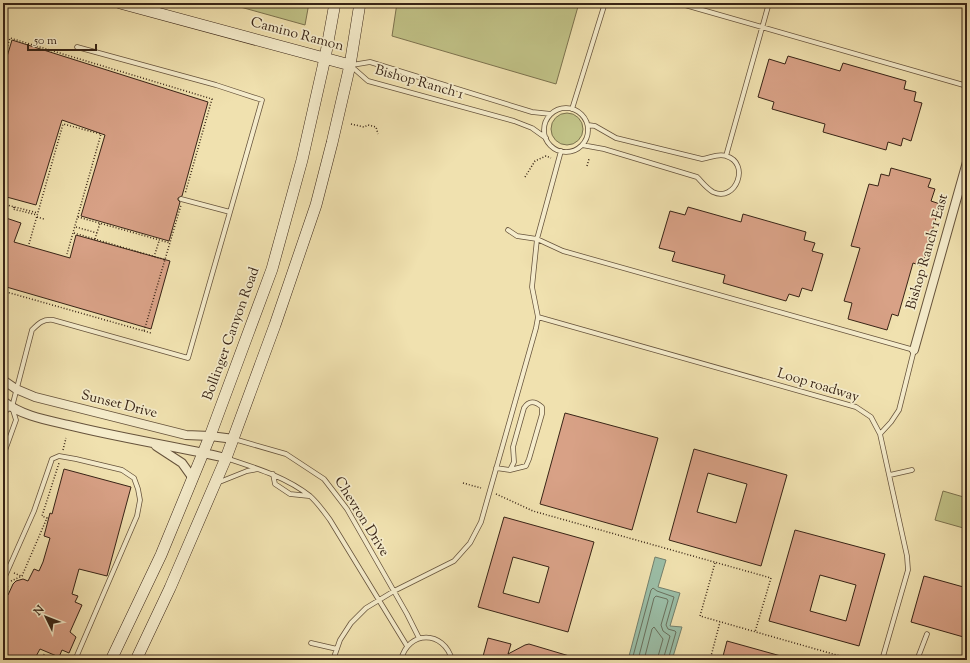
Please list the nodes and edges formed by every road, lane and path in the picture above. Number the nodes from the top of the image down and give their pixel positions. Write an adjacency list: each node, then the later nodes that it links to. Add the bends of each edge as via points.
1 (120, 3): 9 (main road, Camino Ramon)
2 (335, 3): 9 (main road, Bollinger Canyon Road)
3 (360, 3): 11 (main road)
4 (605, 3): 13 (lane)
5 (678, 3): 7 (lane)
6 (769, 3): 7 (lane)
7 (762, 27): 12 (lane); 21 (lane)
8 (77, 47): 29 (lane, via 262,100)
9 (325, 58): 11 (main road, Camino Ramon); 57 (main road, Bollinger Canyon Road, via 302,160 272,269)
10 (3, 60): 27 (path, via 10,38 212,99)
11 (350, 65): 14 (lane, Bishop Ranch 1, via 370,62 532,112); 18 (lane, Bishop Ranch 1, via 368,81 514,121 532,128); 59 (main road, via 316,205)
12 (967, 86)
13 (572, 109): 14 (lane, via 560,109); 16 (lane, via 582,115)
14 (551, 114): 18 (lane, via 544,128)
15 (351, 124): 17 (path, via 364,128 368,125 376,127)
16 (588, 125): 19 (lane, via 588,134); 21 (lane, via 595,126 616,138 702,159 715,155)
17 (378, 134)
18 (546, 138): 20 (lane, via 552,147)
19 (582, 145): 20 (lane, via 570,152); 21 (lane, via 604,149 697,177 706,187 718,194 730,190 740,175 735,162)
20 (561, 151): 40 (lane)
21 (726, 156)
22 (551, 158): 26 (path, via 546,156 534,161)
23 (589, 159): 25 (path)
24 (967, 162): 50 (street, Bishop Ranch 1 East)
25 (587, 166)
26 (526, 177)
27 (182, 199): 29 (lane); 41 (path)
28 (3, 204): 30 (path)
29 (230, 212): 52 (lane, via 188,358 46,320 32,330)
30 (37, 215): 31 (path, via 63,124 101,134); 32 (path); 42 (path)
31 (78, 217): 33 (path); 34 (path)
32 (44, 219)
33 (100, 223): 37 (path); 41 (path)
34 (76, 227): 36 (path); 37 (path)
35 (508, 230): 40 (lane, via 517,236)
36 (74, 233): 38 (path); 43 (path)
37 (97, 233): 38 (path)
38 (95, 239): 44 (path)
39 (159, 240): 44 (path)
40 (537, 240): 47 (lane, via 532,287); 50 (lane, via 563,251)
41 (170, 243): 45 (path)
42 (29, 244)
43 (67, 254)
44 (154, 256): 45 (path)
45 (166, 260): 48 (path)
46 (3, 291): 48 (path)
47 (538, 317): 56 (lane, Loop roadway, via 856,408 871,417); 65 (lane)
48 (144, 331): 49 (path)
49 (151, 333)
50 (914, 350): 56 (lane, via 898,410)
51 (3, 380): 52 (street, Sunset Drive)
52 (16, 389): 54 (lane); 57 (street, Sunset Drive, via 34,397 173,432)
53 (3, 401): 54 (street, Sunset Drive)
54 (12, 407): 55 (lane); 60 (street, Sunset Drive, via 29,416); 62 (lane, via 16,420)
55 (3, 414)
56 (880, 434): 70 (lane, Loop roadway)
57 (210, 436): 59 (street, Sunset Drive); 61 (main road, Bollinger Canyon Road)
58 (66, 438): 63 (path)
59 (234, 439): 64 (main road); 79 (lane, Chevron Drive, via 286,454 324,479 347,509)
60 (150, 443): 61 (street, Sunset Drive); 71 (street, Sunset Drive, via 182,463)
61 (203, 453): 64 (street, Sunset Drive); 71 (main road, Bollinger Canyon Road)
62 (3, 456)
63 (60, 456): 78 (lane, via 52,459 34,511); 80 (path, via 42,516 47,518 22,576 10,581); 93 (lane, via 122,470 134,478 140,500 132,531)
64 (226, 458): 66 (lane, Chevron Drive); 73 (main road)
65 (496, 468): 67 (lane); 79 (lane, via 481,522 470,543 454,560)
66 (259, 469): 69 (lane, Chevron Drive); 73 (lane)
67 (510, 470): 67 (lane, via 526,466 529,459 542,414 542,407 534,402 526,404 524,408 513,447 514,462)
68 (912, 470): 70 (lane)
69 (273, 474): 76 (lane, Chevron Drive); 76 (lane, via 275,484 290,494)
70 (890, 475): 101 (lane, Loop roadway, via 908,570)
71 (192, 477): 94 (main road, Bollinger Canyon Road, via 161,555)
72 (463, 483): 74 (path)
73 (215, 484): 95 (main road)
74 (481, 488)
75 (494, 493): 77 (path, via 533,511)
76 (311, 497): 81 (lane, Chevron Drive, via 330,520)
77 (715, 563): 82 (path, via 700,616); 83 (path, via 771,578)
78 (3, 582)
79 (394, 591): 81 (lane); 85 (lane, Chevron Drive)
80 (3, 597)
81 (379, 600): 87 (lane, Chevron Drive); 88 (lane, via 366,608 351,623)
82 (720, 622): 83 (path); 99 (path)
83 (755, 632): 100 (path)
84 (927, 634): 102 (lane)
85 (419, 638): 87 (lane); 98 (lane, via 436,639 449,651)
86 (311, 643): 88 (lane)
87 (407, 646): 97 (lane)
88 (337, 649): 96 (lane)
89 (44, 654): 92 (path)
90 (3, 655): 91 (path)
91 (16, 660)
92 (40, 660)
93 (75, 660)
94 (111, 660)
95 (136, 660)
96 (333, 660)
97 (400, 660)
98 (452, 660)
99 (710, 660)
100 (854, 660)
101 (882, 660)
102 (917, 660)

